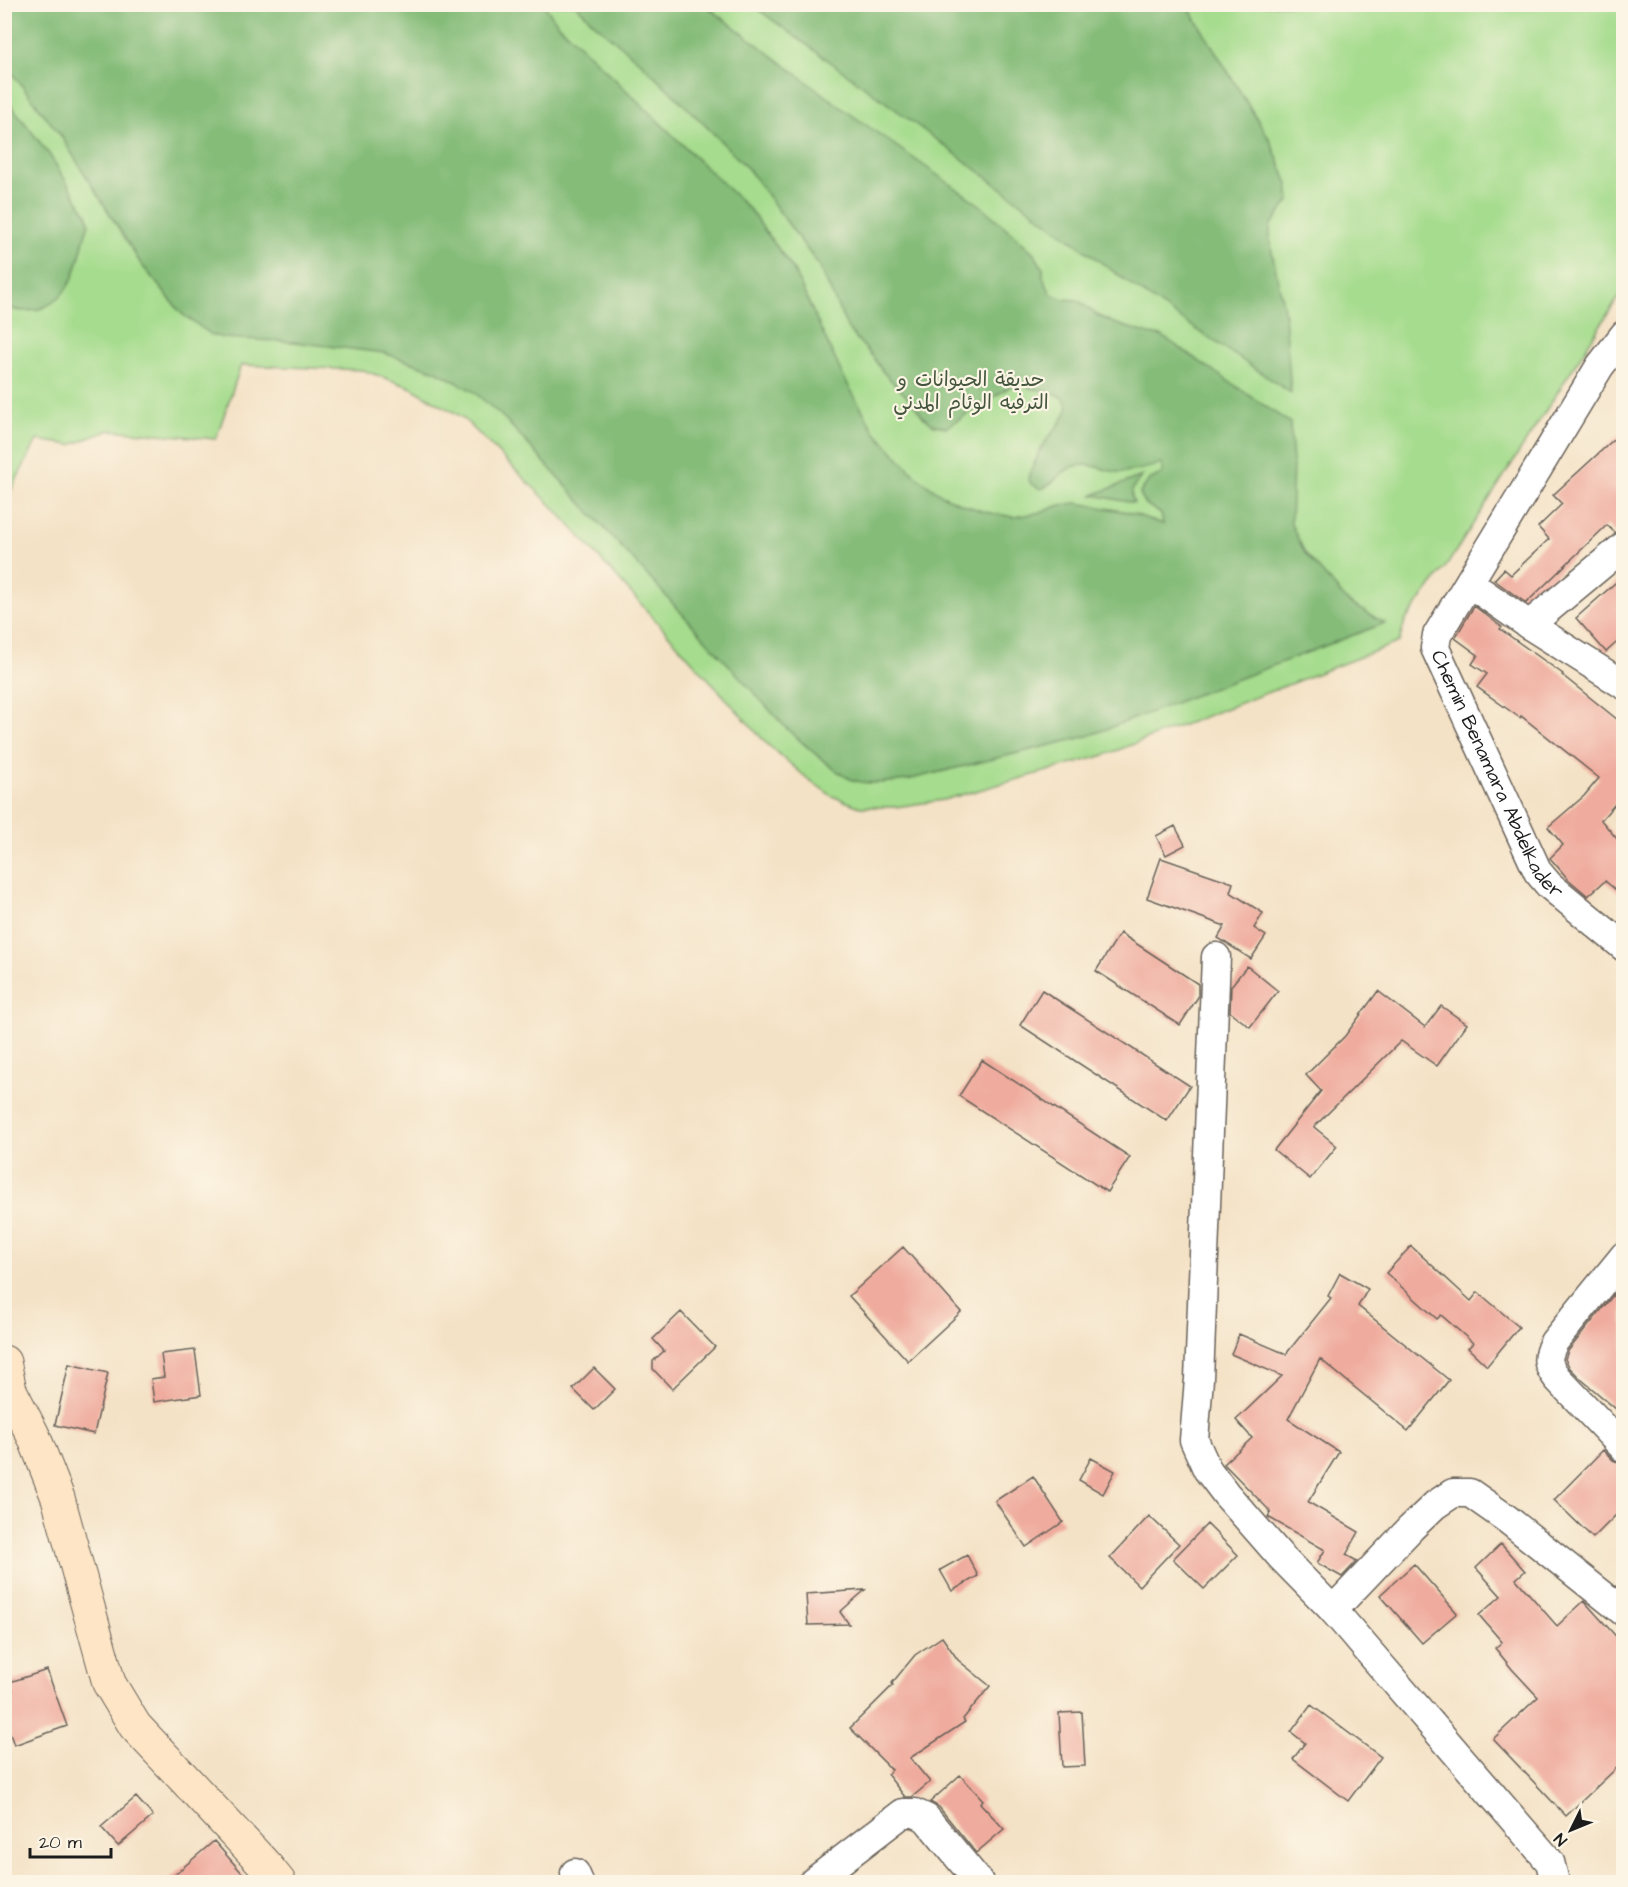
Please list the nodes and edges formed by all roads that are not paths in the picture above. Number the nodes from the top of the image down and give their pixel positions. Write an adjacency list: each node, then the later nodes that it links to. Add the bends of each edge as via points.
1 (1623, 335): 3 (street, Chemin Benamara Abdelkader, via 1600,366)
2 (1623, 546): 4 (street)
3 (1469, 583): 4 (street); 6 (street, Chemin Benamara Abdelkader, via 1437,635 1435,648 1538,872)
4 (1529, 625): 5 (street)
5 (1623, 685)
6 (1623, 947)
7 (1216, 957): 11 (street, via 1194,1440 1207,1469 1226,1494)
8 (1623, 1256): 10 (street, via 1547,1355 1549,1368 1557,1378)
9 (4, 1362): 13 (street, via 10,1390 58,1498 109,1683 135,1725)
10 (1623, 1448)
11 (1333, 1610): 12 (street, via 1436,1505 1453,1493 1470,1493); 16 (street, via 1550,1862)
12 (1623, 1612)
13 (279, 1882)
14 (813, 1882): 15 (street, via 903,1813 926,1818)
15 (979, 1882)
16 (1555, 1882)

